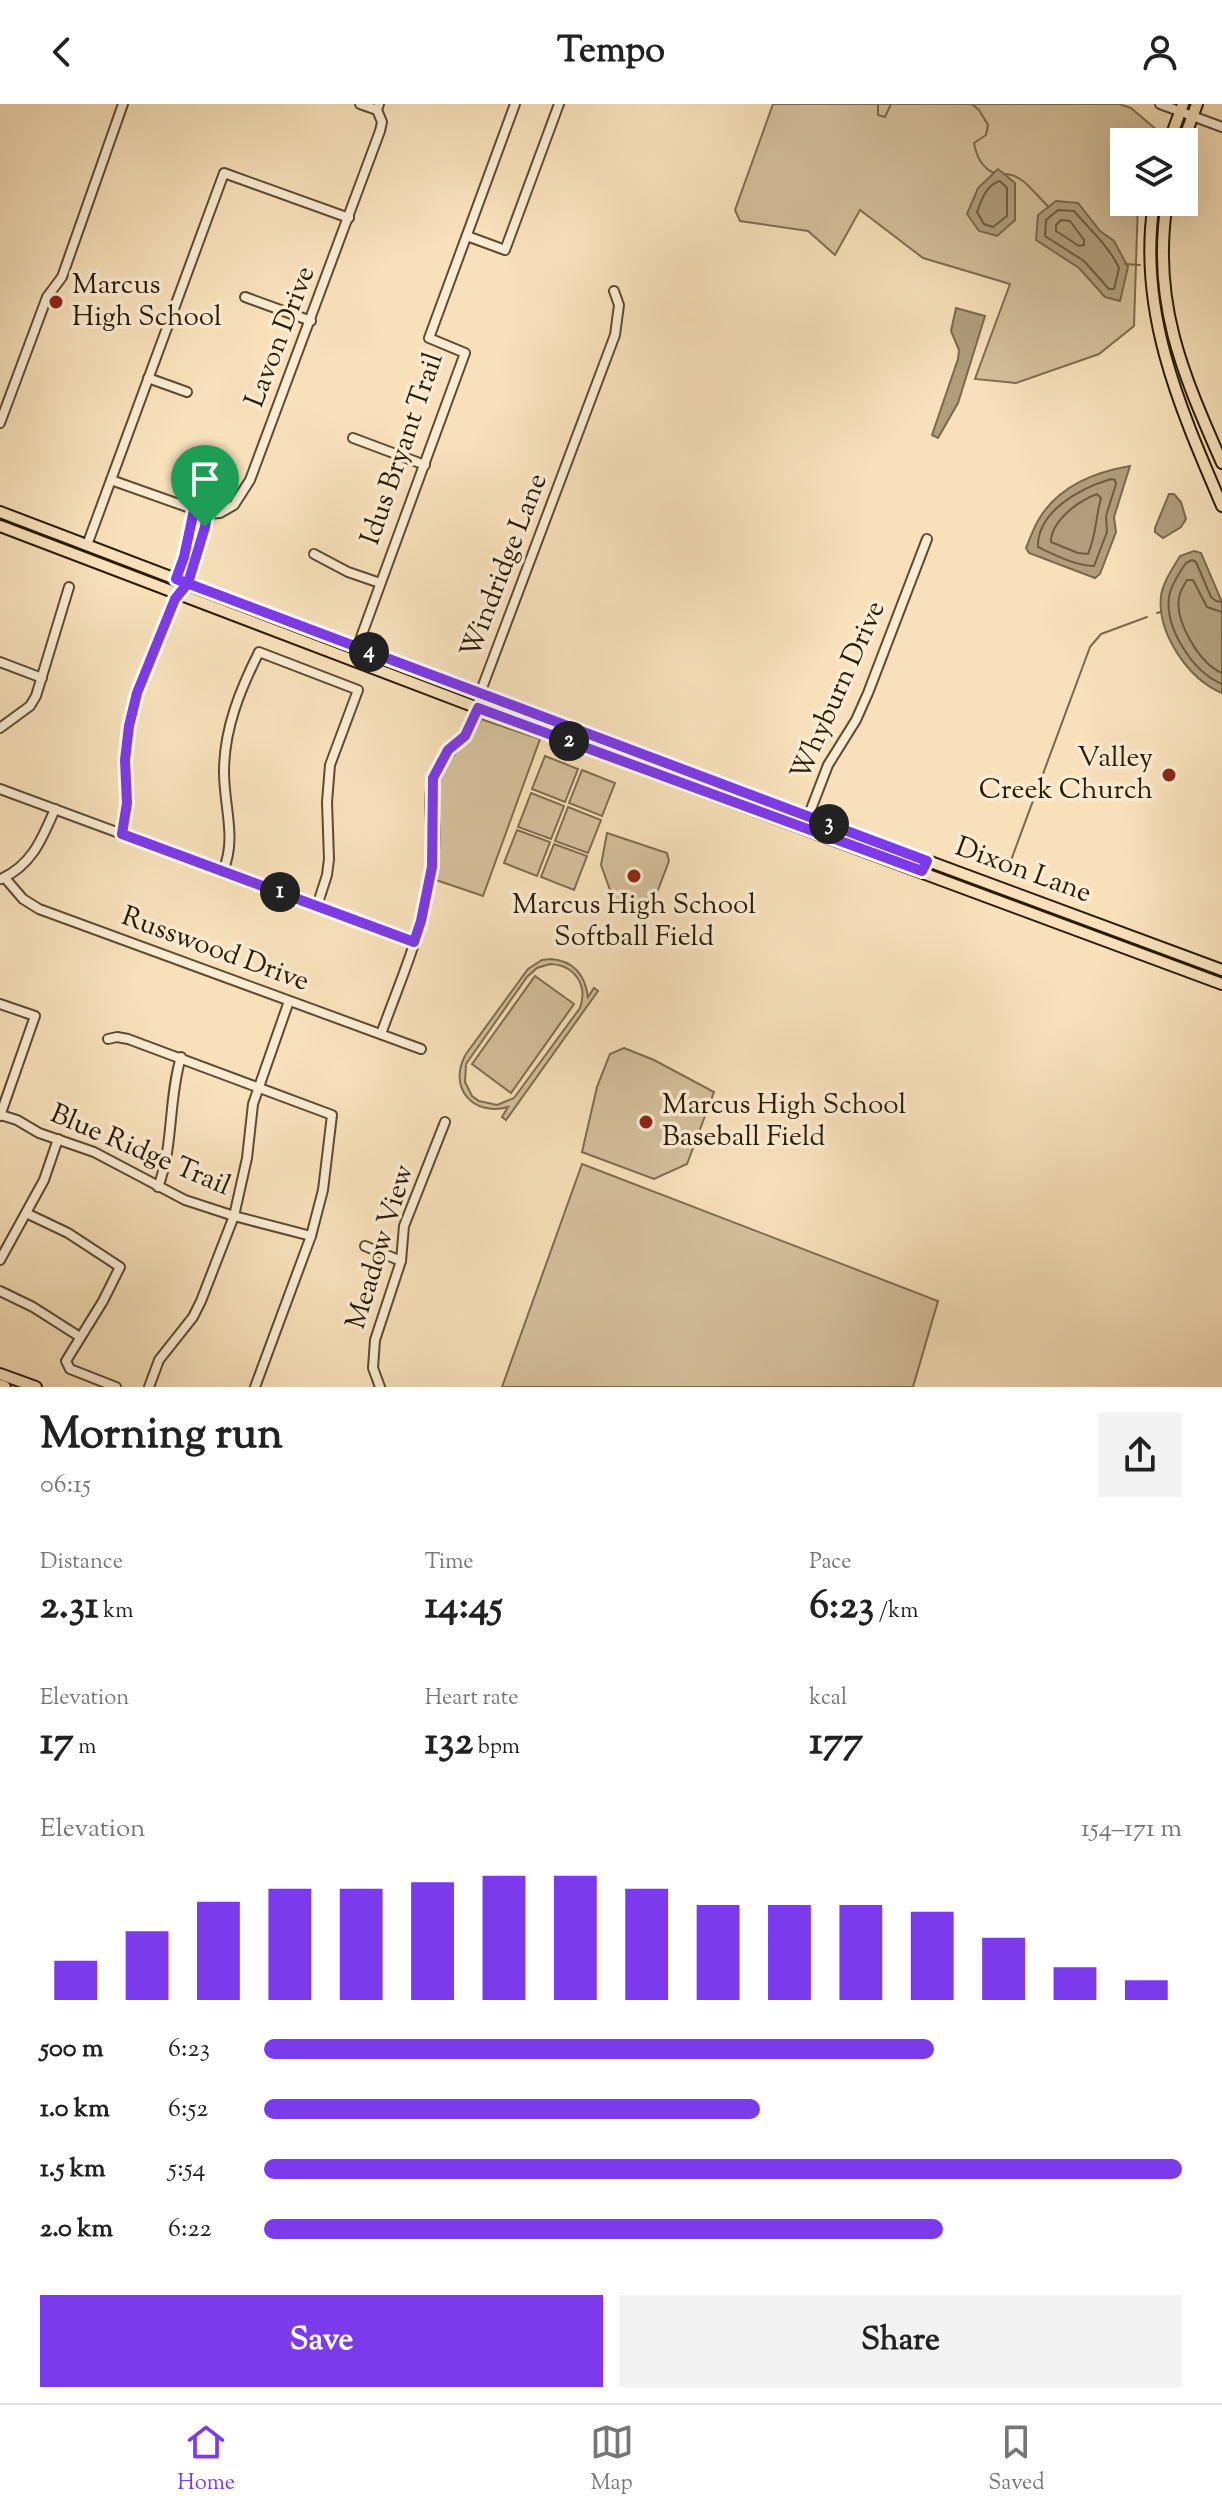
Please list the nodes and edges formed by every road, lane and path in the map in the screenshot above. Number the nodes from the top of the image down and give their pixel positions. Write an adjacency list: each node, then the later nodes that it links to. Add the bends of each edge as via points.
1 (123, 104): 22 (street, via 62,277 47,297)
2 (360, 104): 7 (street)
3 (515, 104): 16 (street, Idus Bryant Trail)
4 (559, 104): 16 (street, via 505,250)
5 (1160, 104): 8 (street)
6 (1197, 104): 9 (main road)
7 (378, 107): 15 (street, Lavon Drive, via 380,131)
8 (1182, 108): 9 (street); 11 (main road)
9 (1193, 116): 10 (street); 12 (main road)
10 (1222, 127)
11 (1174, 128)
12 (1188, 128)
13 (1153, 216): 27 (main road, via 1149,278 1161,344)
14 (1166, 216): 24 (main road, via 1162,277 1174,341)
15 (349, 218): 19 (street, Lavon Drive); 20 (street, via 224,173)
16 (467, 236): 25 (street, Idus Bryant Trail, via 429,338 465,353)
17 (614, 291): 43 (street, Windridge Lane, via 619,305 615,335)
18 (245, 297): 19 (street)
19 (311, 321): 30 (street, Lavon Drive, via 245,490 234,505)
20 (148, 378): 21 (street); 26 (street)
21 (187, 392)
22 (0, 423)
23 (353, 438): 25 (street)
24 (1222, 463)
25 (425, 465): 37 (street, Idus Bryant Trail)
26 (111, 480): 28 (street); 33 (street)
27 (1222, 506)
28 (194, 510): 30 (street); 35 (street)
29 (0, 512): 33 (main road, Dixon Lane)
30 (207, 514): 36 (street)
31 (0, 526): 39 (main road, Dixon Lane)
32 (927, 539): 48 (street, Whyburn Drive, via 868,693 828,765)
33 (87, 545): 35 (main road, Dixon Lane)
34 (314, 554): 37 (street)
35 (176, 579): 36 (main road, Dixon Lane); 39 (street)
36 (188, 583): 39 (street); 40 (main road, Dixon Lane)
37 (380, 583): 40 (street, Idus Bryant Trail)
38 (69, 587): 42 (street)
39 (179, 593): 44 (main road, Dixon Lane); 49 (street, via 137,693 129,726)
40 (357, 648): 43 (main road, Dixon Lane)
41 (0, 662): 42 (street)
42 (42, 678): 45 (street, via 30,706)
43 (480, 695): 44 (street, Windridge Lane); 48 (main road, Dixon Lane)
44 (478, 708): 50 (main road, Dixon Lane); 55 (street, Windridge Lane, via 465,736 448,750 433,778 432,867)
45 (0, 728)
46 (0, 789): 47 (street)
47 (55, 809): 49 (street); 52 (street, via 32,856)
48 (808, 817): 50 (main road, Dixon Lane)
49 (122, 834): 51 (street)
50 (924, 866): 54 (main road, Dixon Lane); 56 (main road, Dixon Lane)
51 (223, 871): 53 (street); 53 (street, via 231,845 224,774 227,737 259,652 358,690 330,765 329,859)
52 (2, 879): 59 (street, Russwood Drive, via 39,909)
53 (317, 906): 55 (street)
54 (1138, 939): 56 (main road); 57 (main road, Dixon Lane)
55 (414, 942): 61 (street, Windridge Lane)
56 (1135, 951): 58 (main road, Dixon Lane)
57 (1222, 970)
58 (1222, 984)
59 (289, 1001): 61 (street, Russwood Drive); 65 (street)
60 (0, 1004): 66 (street, via 35,1016)
61 (381, 1034): 63 (street, Russwood Drive)
62 (108, 1039): 64 (street, via 128,1039)
63 (421, 1049)
64 (181, 1057): 65 (street); 69 (street)
65 (258, 1086): 71 (street); 72 (street, via 332,1115)
66 (0, 1115): 68 (street, Blue Ridge Trail)
67 (445, 1122): 75 (street, Meadow View, via 404,1226)
68 (58, 1139): 69 (street, Blue Ridge Trail); 70 (street)
69 (158, 1187): 71 (street, Blue Ridge Trail)
70 (26, 1213): 74 (street); 77 (street, via 120,1267)
71 (234, 1216): 72 (street, Blue Ridge Trail); 81 (street, via 201,1301 159,1360)
72 (311, 1236): 82 (street)
73 (365, 1246): 75 (street)
74 (0, 1260)
75 (401, 1261): 83 (street, Meadow View, via 375,1340 373,1368)
76 (0, 1291): 77 (street)
77 (80, 1337): 80 (street, via 67,1366)
78 (0, 1374): 79 (main road)
79 (36, 1387)
80 (116, 1387)
81 (149, 1387)
82 (255, 1387)
83 (380, 1387)

